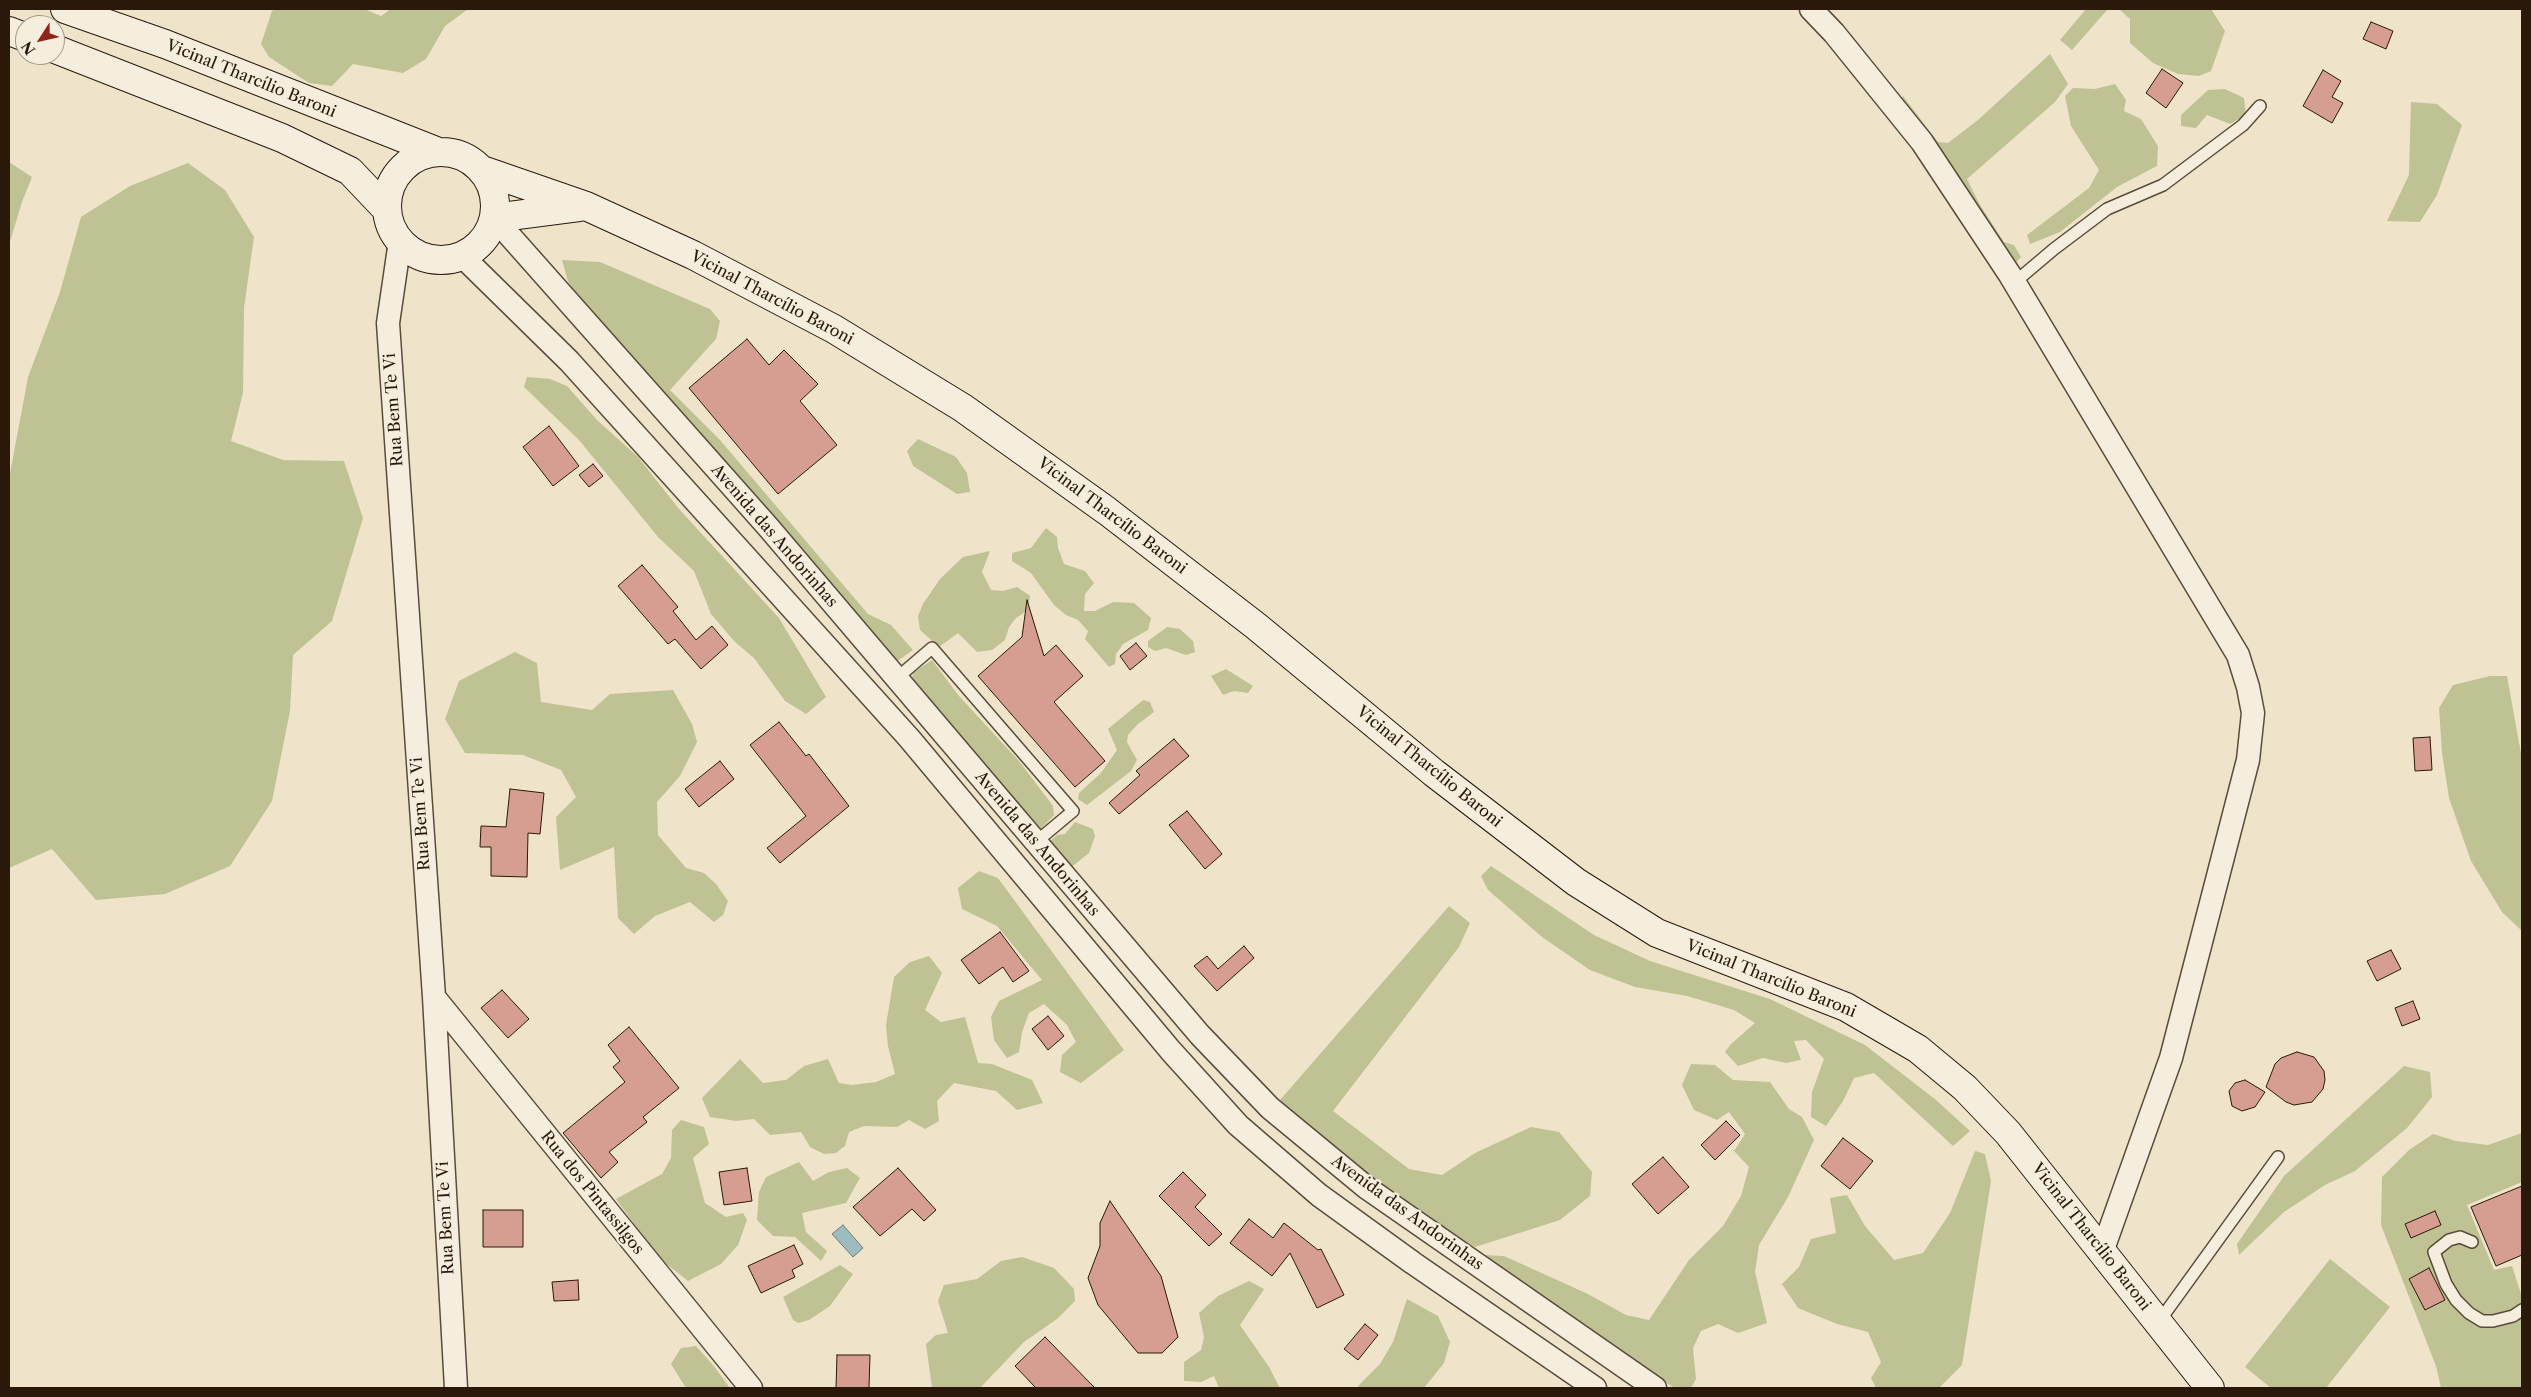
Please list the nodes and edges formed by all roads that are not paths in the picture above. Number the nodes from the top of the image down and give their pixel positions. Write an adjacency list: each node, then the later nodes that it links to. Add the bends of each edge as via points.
1 (65, 9): 5 (main road, Vicinal Tharcílio Baroni, via 165,44)
2 (1811, 9): 12 (street, via 1922,142)
3 (65, 53): 8 (main road, via 282,138 350,171)
4 (2260, 106): 12 (lane, via 2243,125 2163,185 2107,209)
5 (436, 151): 6 (main road, via 469,159); 8 (main road, via 405,164 394,177 388,193)
6 (482, 170): 7 (main road, Vicinal Tharcílio Baroni); 9 (main road, via 495,201)
7 (586, 206): 9 (main road); 18 (main road, Vicinal Tharcílio Baroni, via 694,255 825,325 963,408 1115,517 1256,626 1434,773 1592,892 1657,933 1846,1006 1918,1050 1965,1088 2008,1133)
8 (387, 210): 10 (main road, via 391,227)
9 (494, 218): 11 (main road, via 488,234 477,247); 13 (street, Avenida das Andorinhas, via 769,528)
10 (400, 241): 11 (main road, via 429,259 446,260); 15 (street, Rua Bem Te Vi, via 388,323)
11 (462, 256): 23 (street, Avenida das Andorinhas, via 576,368 890,716 1171,1051 1238,1125 1327,1201)
12 (2015, 282): 18 (street, via 2238,656 2253,713 2248,760 2171,1058)
13 (896, 678): 14 (street, Avenida das Andorinhas); 14 (lane, via 932,648 1073,811)
14 (1036, 842): 24 (street, Avenida das Andorinhas, via 1200,1035 1270,1108 1367,1188)
15 (434, 997): 21 (street, Rua Bem Te Vi); 22 (street, Rua dos Pintassilgos)
16 (2278, 1157): 20 (lane)
17 (2472, 1242): 19 (lane, via 2460,1237 2449,1240 2434,1252 2456,1300 2482,1321 2512,1316)
18 (2102, 1252): 20 (main road, Vicinal Tharcílio Baroni)
19 (2522, 1310)
20 (2158, 1322): 25 (main road, Vicinal Tharcílio Baroni)
21 (456, 1388)
22 (751, 1388)
23 (1595, 1388)
24 (1655, 1388)
25 (2210, 1388)

